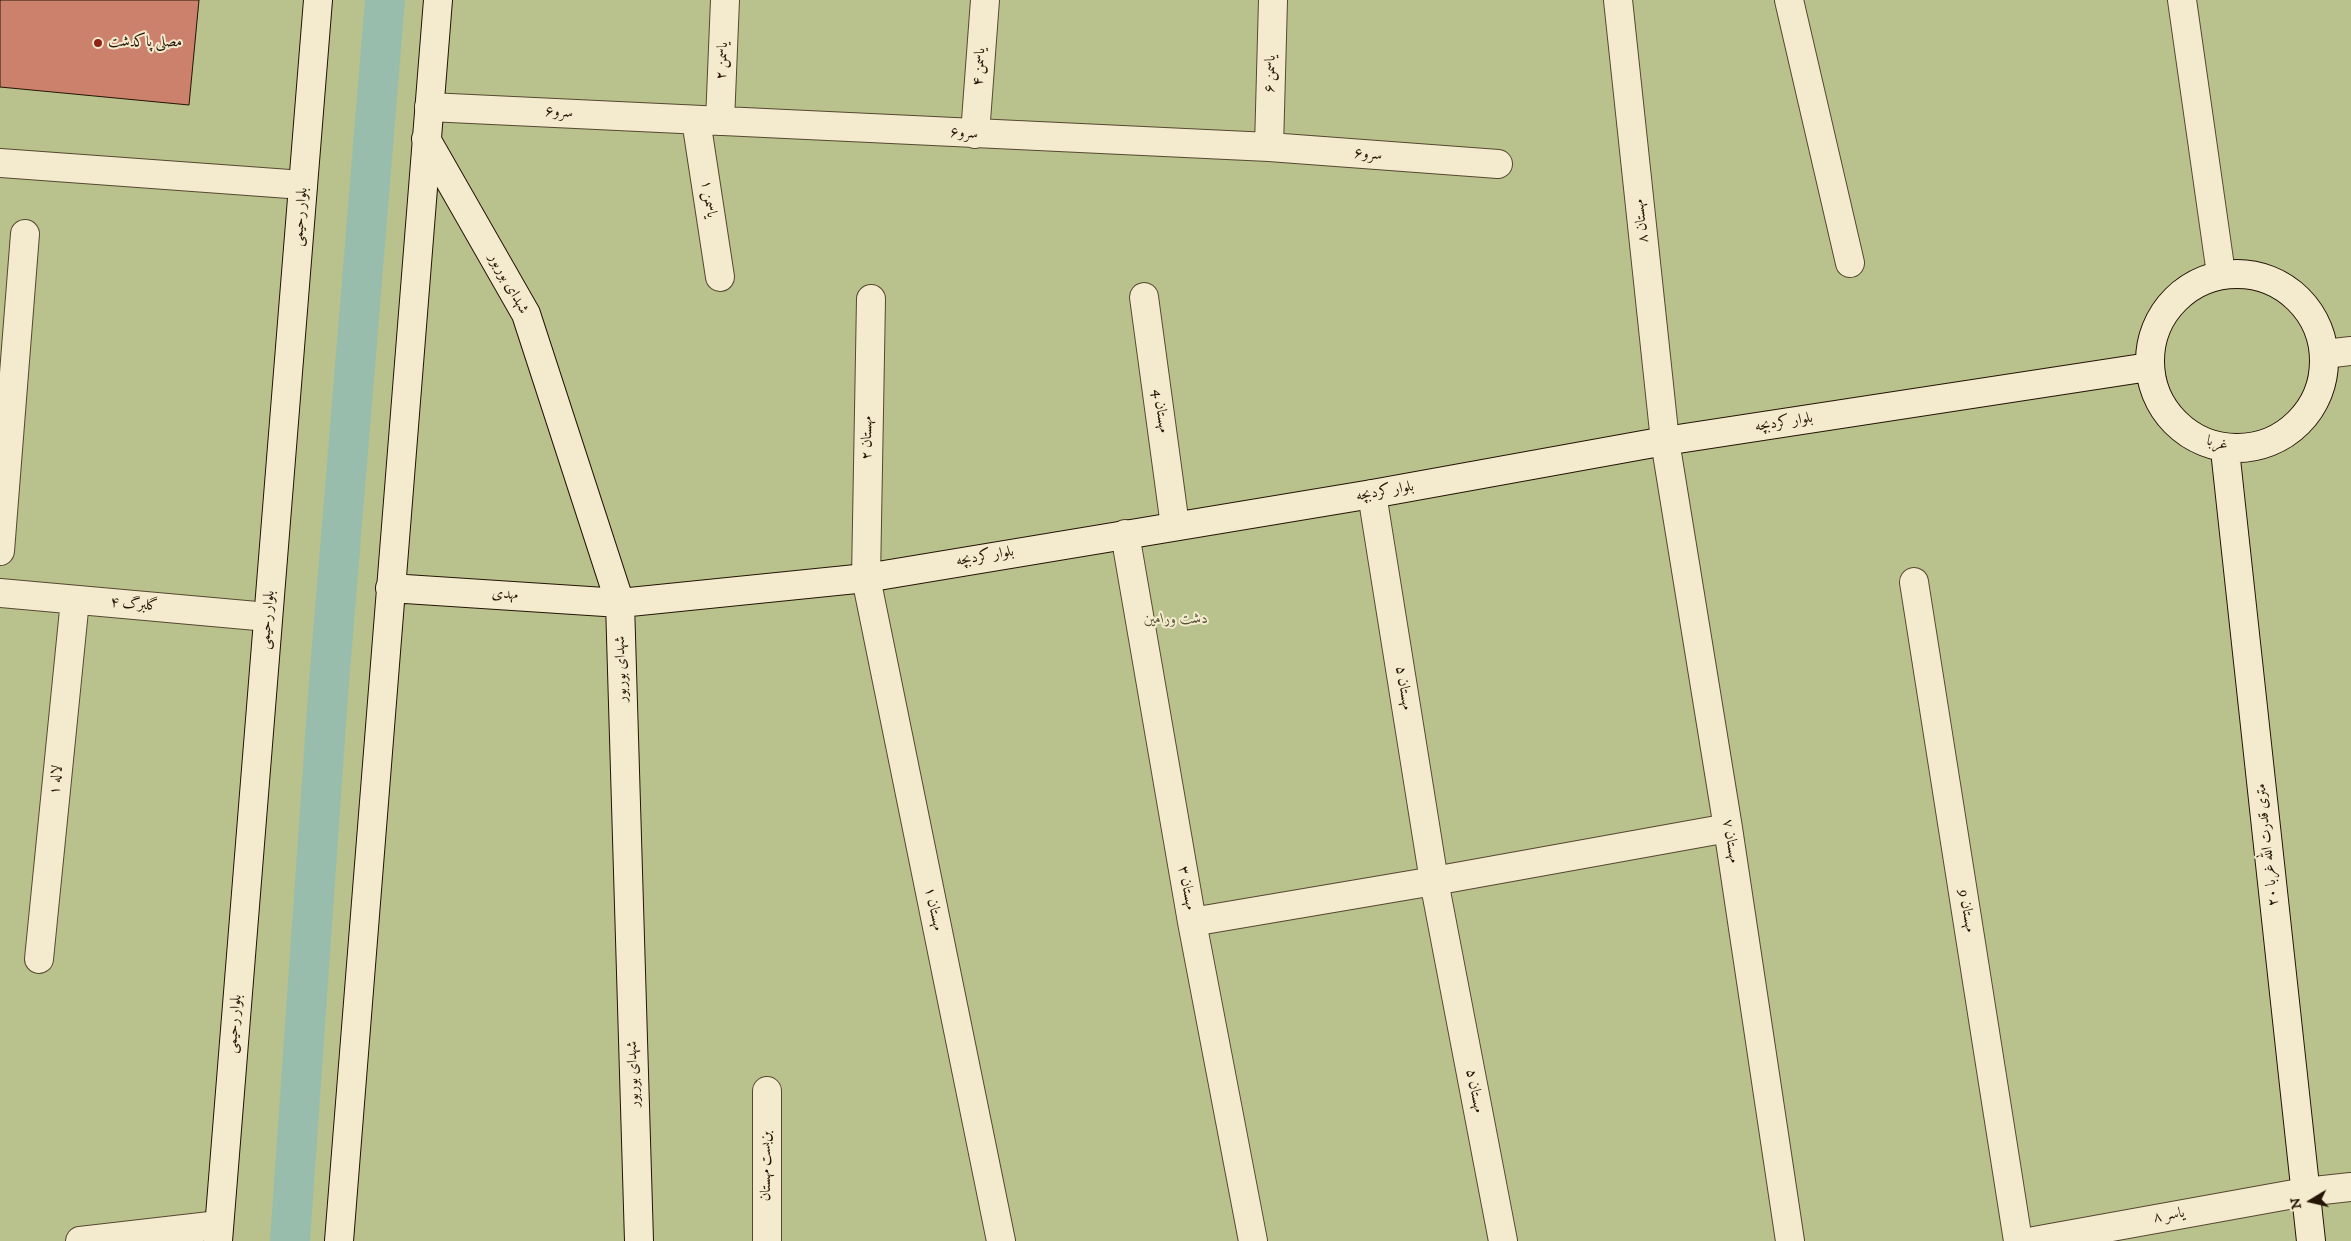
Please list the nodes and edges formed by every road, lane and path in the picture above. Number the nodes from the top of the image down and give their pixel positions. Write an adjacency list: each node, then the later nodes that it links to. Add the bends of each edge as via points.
1 (318, 0): 16 (street, بلوار رحیمی)
2 (438, 0): 9 (street)
3 (726, 0): 10 (street, یاسمن ۲)
4 (985, 0): 11 (street, یاسمن ۴)
5 (1273, 0): 13 (street, یاسمن ۶)
6 (1618, 0): 25 (street, مهستان ۸)
7 (1789, 0): 18 (street)
8 (2182, 0): 19 (street)
9 (429, 107): 10 (street, سرو۶); 12 (street)
10 (708, 121): 11 (street, سرو۶); 20 (street, یاسمن ۱)
11 (975, 134): 13 (street, سرو۶)
12 (426, 139): 33 (street); 36 (street, شهدای بوربور, via 526,314)
13 (1269, 148): 15 (street, سرو۶)
14 (0, 163): 16 (street)
15 (1498, 164)
16 (303, 185): 37 (street, بلوار رحیمی)
17 (25, 234): 30 (street)
18 (1850, 263)
19 (2221, 274): 23 (street, غربا, via 2258,276 2290,291); 24 (street, غربا, via 2191,286 2168,307 2153,335)
20 (720, 277)
21 (1144, 297): 28 (street, مهستان 4)
22 (871, 299): 31 (street, مهستان ۲)
23 (2338, 352): 26 (street, غربا, via 2319,393 2298,426 2264,446)
24 (2149, 367): 25 (street, بلوار کردبچه); 26 (street, غربا, via 2161,406 2182,429 2188,435)
25 (1665, 442): 27 (street, بلوار کردبچه); 38 (street, مهستان ۷)
26 (2225, 450): 44 (street, ۲۰ متری قدرت الله غربا)
27 (1372, 494): 28 (street, بلوار کردبچه); 39 (street, مهستان ۵)
28 (1176, 526): 29 (street, بلوار کردبچه)
29 (1125, 534): 31 (street, بلوار کردبچه); 40 (street, مهستان ۳)
30 (0, 551)
31 (866, 578): 36 (street, بلوار کردبچه); 50 (street, مهستان ۱)
32 (1914, 582): 54 (street, مهستان 9)
33 (390, 588): 36 (street, مهدی); 47 (street)
34 (0, 593): 35 (street, گلبرگ ۴)
35 (75, 600): 37 (street, گلبرگ ۴); 41 (street, لاله ۱)
36 (620, 603): 48 (street, شهدای بوربور)
37 (268, 617): 45 (street, بلوار رحیمی)
38 (1728, 828): 39 (street); 53 (street, مهستان ۷)
39 (1434, 881): 40 (street); 52 (street, مهستان ۵)
40 (1192, 922): 51 (street, مهستان ۳)
41 (39, 959)
42 (767, 1091): 49 (street, بن‌بست مهستان)
43 (2351, 1186): 44 (street, یاسر ۸)
44 (2305, 1192): 55 (street, یاسر ۸); 56 (street, ۲۰ متری قدرت الله غربا)
45 (218, 1233): 46 (street)
46 (80, 1241)
47 (339, 1241)
48 (639, 1241)
49 (767, 1241)
50 (1001, 1241)
51 (1253, 1241)
52 (1503, 1241)
53 (1790, 1241)
54 (2018, 1241)
55 (2034, 1241)
56 (2310, 1241)

